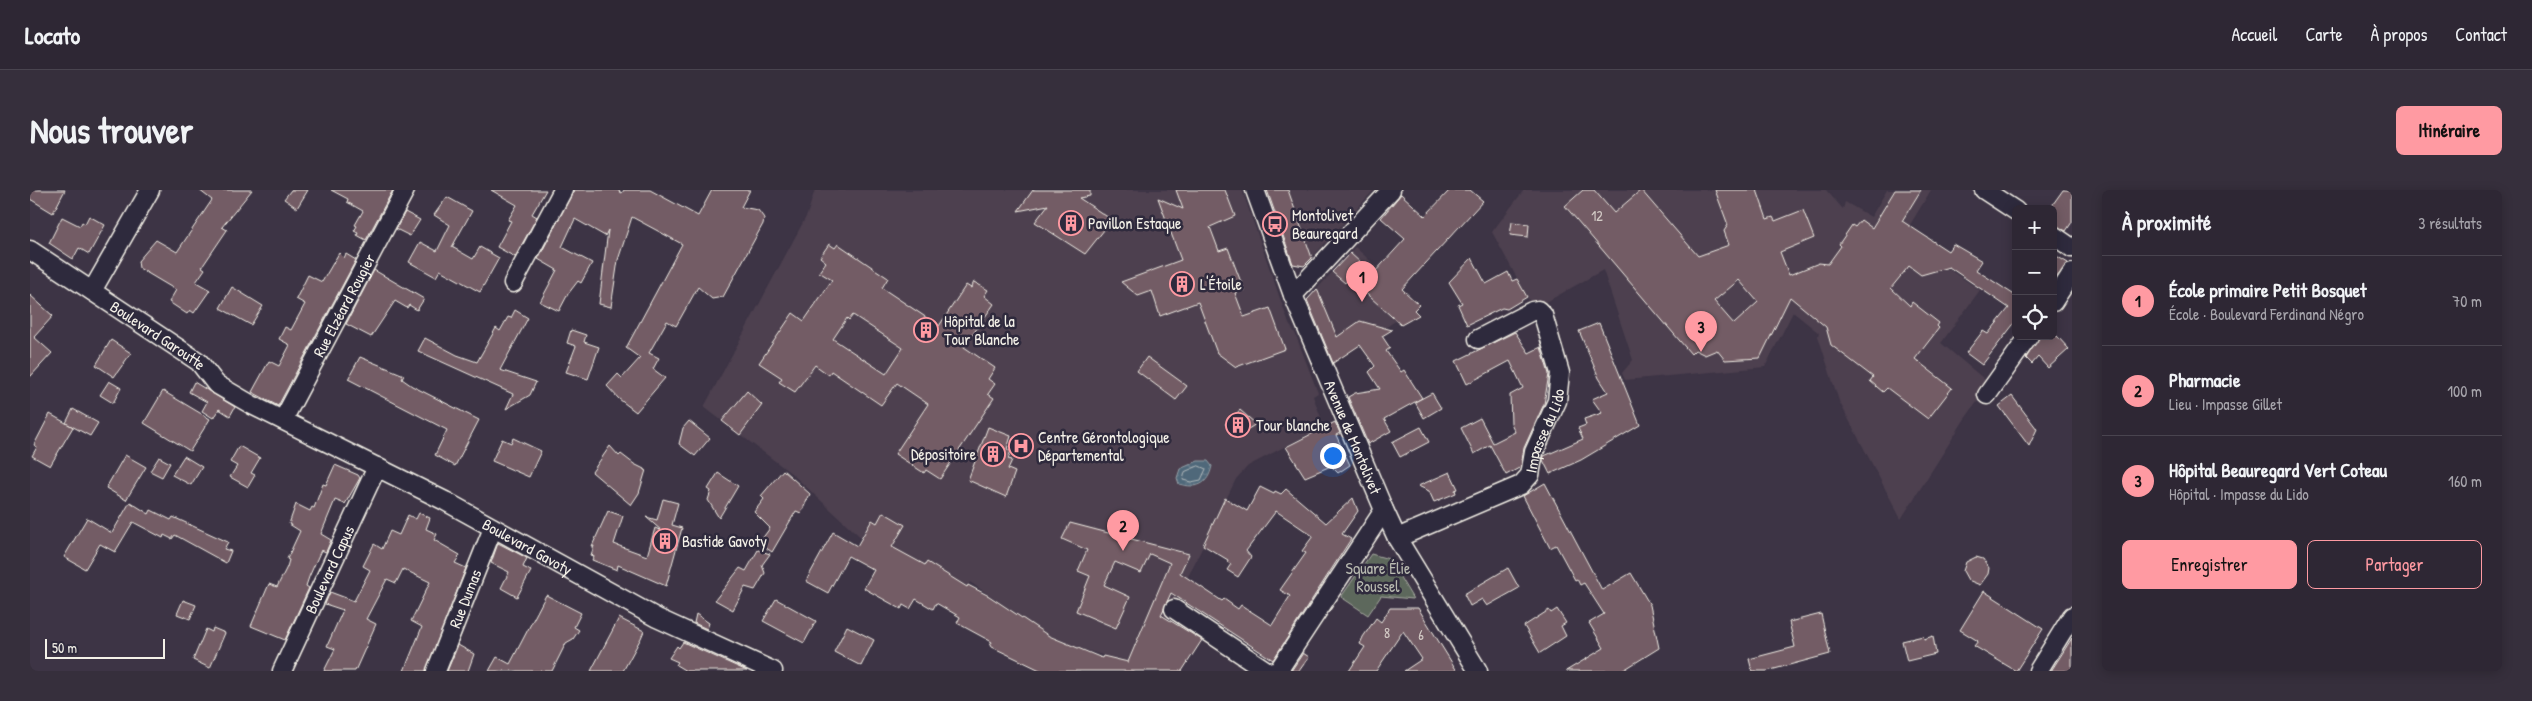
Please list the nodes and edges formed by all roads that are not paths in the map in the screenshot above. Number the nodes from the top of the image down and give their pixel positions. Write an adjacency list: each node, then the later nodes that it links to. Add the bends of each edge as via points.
1 (150, 190): 13 (street)
2 (405, 190): 19 (street, Rue Elzéard Rougier)
3 (563, 190): 12 (street)
4 (1255, 190): 14 (street, Avenue de Montolivet)
5 (1391, 190): 14 (street)
6 (1984, 190): 7 (street)
7 (2012, 208)
8 (2057, 238): 9 (street)
9 (2072, 248)
10 (30, 250): 13 (street, Boulevard Garoutte)
11 (2072, 273): 15 (street)
12 (513, 283)
13 (92, 291): 19 (street, Boulevard Garoutte, via 199,362 216,384)
14 (1293, 295): 21 (street, Avenue de Montolivet)
15 (2057, 296)
16 (1478, 339): 23 (street, Impasse du Lido, via 1532,311 1538,310 1543,315 1560,373 1557,401 1534,452 1530,475 1522,485)
17 (2026, 340): 18 (street)
18 (1987, 394)
19 (283, 420): 20 (street, Boulevard Gavoty)
20 (376, 467): 22 (street, Boulevard Gavoty); 26 (street, Boulevard Capus)
21 (1384, 510): 23 (street, Avenue de Montolivet); 30 (street)
22 (493, 528): 27 (street, Rue Dumas); 28 (street, Boulevard Gavoty, via 657,618)
23 (1397, 538): 31 (street, Avenue de Montolivet)
24 (1174, 609): 29 (street)
25 (2072, 616): 32 (street)
26 (282, 671)
27 (436, 671)
28 (774, 671)
29 (1267, 671)
30 (1278, 671)
31 (1478, 671)
32 (2038, 671)

